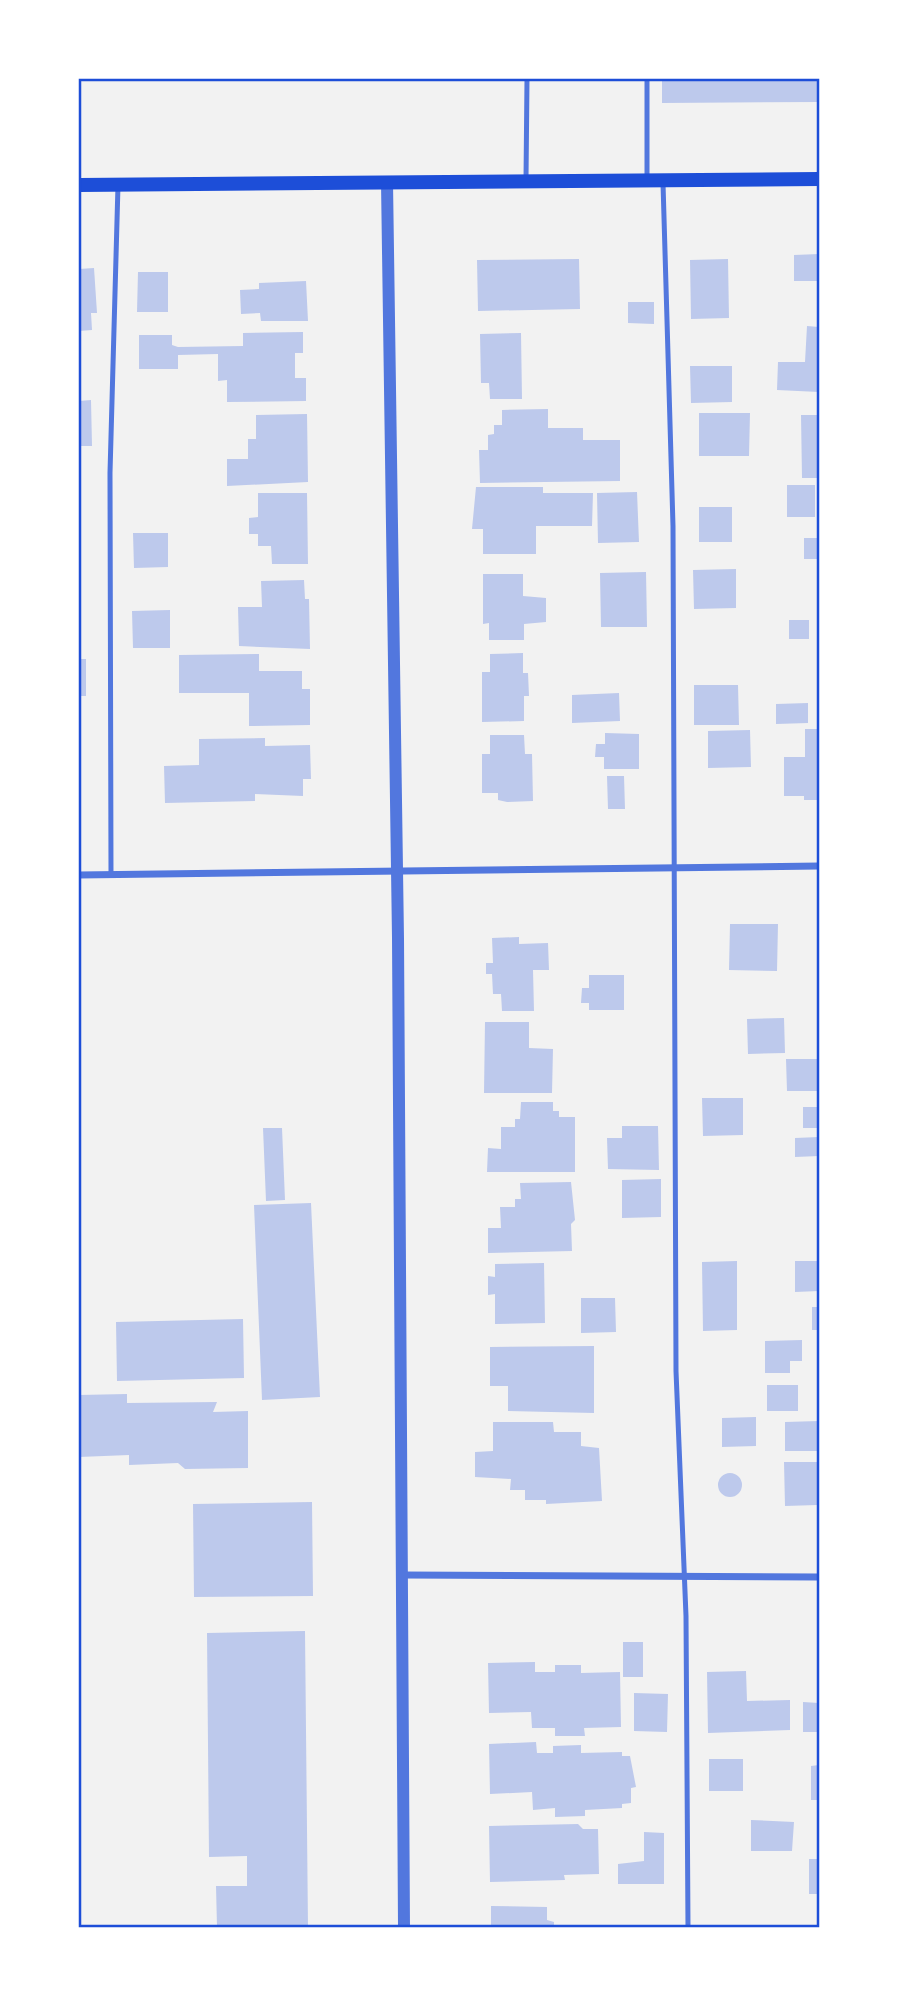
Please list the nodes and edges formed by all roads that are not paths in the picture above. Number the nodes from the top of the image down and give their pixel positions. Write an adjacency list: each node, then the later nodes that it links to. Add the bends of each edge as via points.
1 (527, 79): 6 (lane)
2 (647, 79): 4 (lane)
3 (819, 179): 5 (main road)
4 (647, 180): 5 (main road); 6 (main road)
5 (663, 180): 11 (lane)
6 (526, 182): 7 (main road)
7 (387, 183): 8 (main road); 12 (street)
8 (118, 184): 9 (main road); 13 (lane, via 110,473)
9 (79, 185)
10 (819, 866): 11 (street)
11 (677, 867): 12 (street); 17 (lane, via 676,1371)
12 (396, 871): 13 (street); 15 (street)
13 (111, 875): 14 (street)
14 (79, 876)
15 (403, 1576): 17 (street); 18 (street)
16 (819, 1577): 17 (street)
17 (684, 1578): 19 (lane)
18 (404, 1927)
19 (688, 1927)

